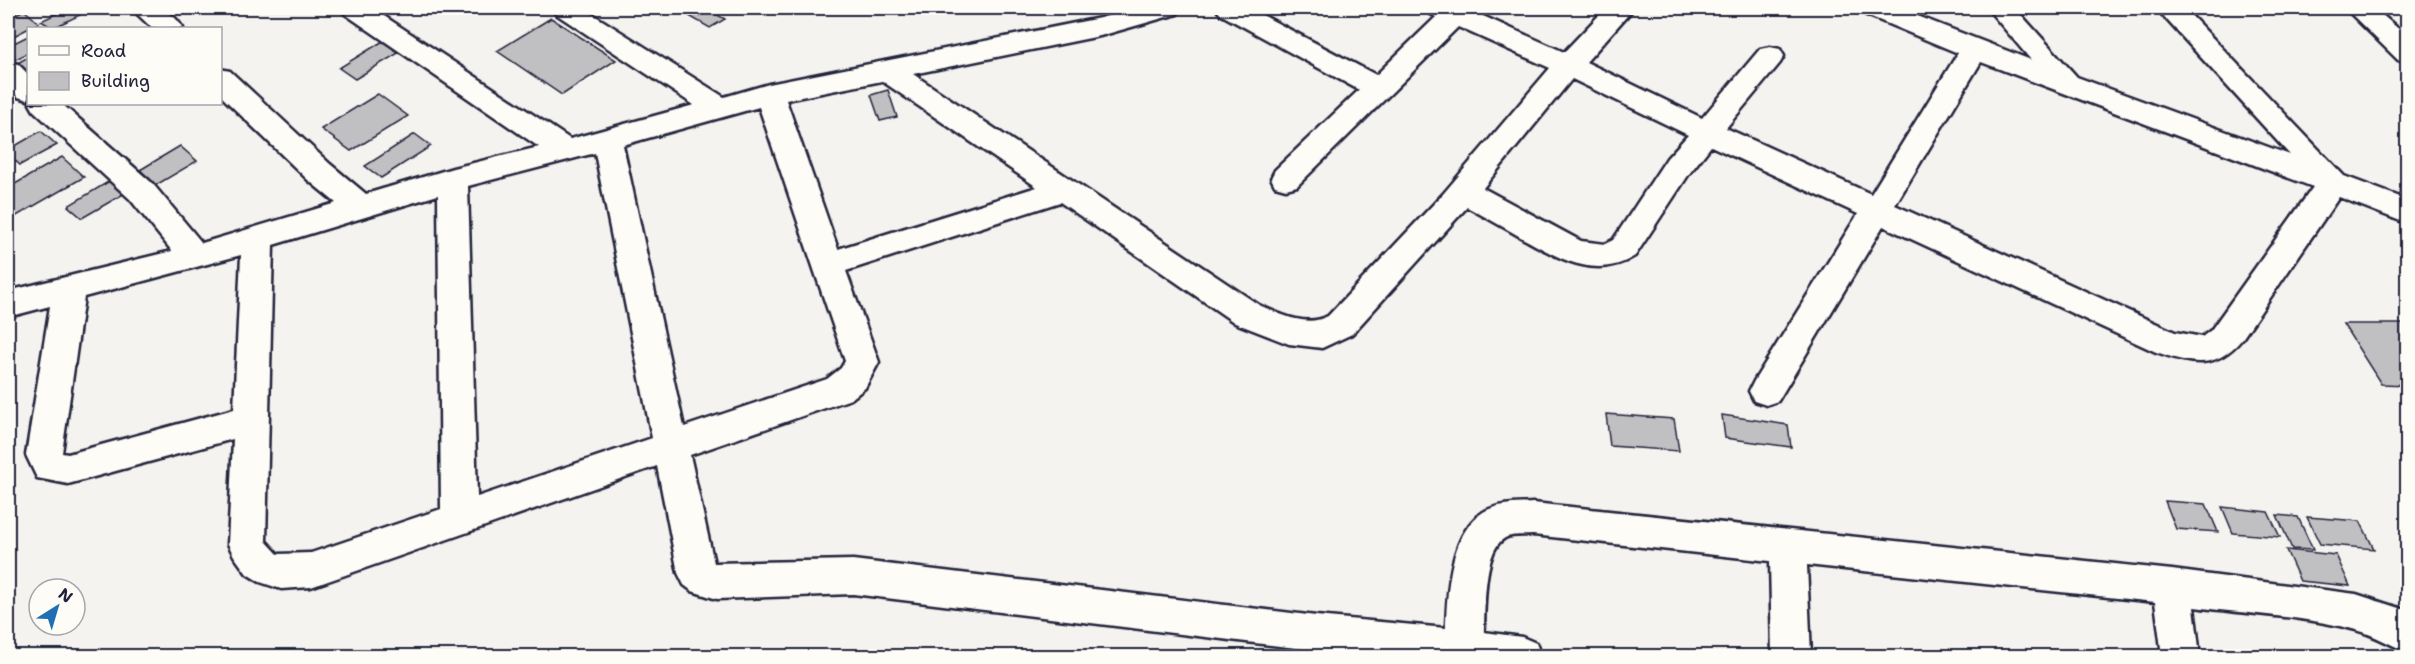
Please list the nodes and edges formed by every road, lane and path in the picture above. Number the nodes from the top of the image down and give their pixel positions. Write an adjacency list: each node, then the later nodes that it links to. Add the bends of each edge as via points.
1 (144, 8): 12 (street)
2 (354, 8): 28 (street)
3 (565, 8): 25 (street)
4 (1168, 8): 17 (street, via 1100,27)
5 (1229, 8): 21 (street)
6 (1621, 8): 16 (street)
7 (1873, 8): 13 (street)
8 (2000, 8): 20 (street)
9 (2169, 8): 31 (street)
10 (2358, 8): 14 (street)
11 (1448, 11): 16 (street); 21 (street)
12 (167, 27)
13 (1974, 50): 20 (street); 35 (street)
14 (2408, 53)
15 (1770, 56): 26 (street)
16 (1568, 65): 26 (street); 33 (street)
17 (885, 69): 23 (street); 32 (street)
18 (8, 71): 22 (street)
19 (222, 80): 34 (street)
20 (2068, 85): 31 (street)
21 (1378, 88): 29 (street)
22 (27, 89)
23 (769, 94): 25 (street); 39 (street)
24 (45, 105): 38 (street, via 141,191)
25 (720, 108): 27 (street)
26 (1707, 132): 33 (street, via 1678,166 1624,248 1612,256 1574,252); 35 (street)
27 (608, 139): 28 (street); 44 (street)
28 (566, 151): 30 (street)
29 (1286, 178)
30 (453, 179): 34 (street); 45 (street)
31 (2333, 182): 35 (street, via 2230,330 2218,345 2207,350 2168,343); 36 (street)
32 (1063, 190): 33 (street, via 1247,314 1289,331 1322,335 1340,325); 39 (street)
33 (1462, 190)
34 (360, 206): 37 (street)
35 (1875, 209): 42 (street)
36 (2408, 213)
37 (257, 240): 38 (street); 43 (street)
38 (195, 256): 40 (street)
39 (829, 264): 44 (street, via 862,362 853,378 839,389)
40 (69, 288): 41 (street); 43 (street, via 44,455 50,467 68,469)
41 (9, 302)
42 (1766, 391)
43 (251, 419): 45 (street, via 247,544 257,562 278,573 311,570)
44 (672, 448): 45 (street); 49 (street, via 697,573 705,579 717,582 853,577 1304,633)
45 (459, 520)
46 (1788, 547): 47 (street); 49 (street, via 1533,519 1499,522 1487,530 1477,545 1468,579); 51 (street)
47 (2172, 587): 48 (street, via 2356,612 2396,625); 52 (street)
48 (2408, 634)
49 (1464, 648): 50 (street)
50 (1522, 657)
51 (1791, 657)
52 (2181, 657)

